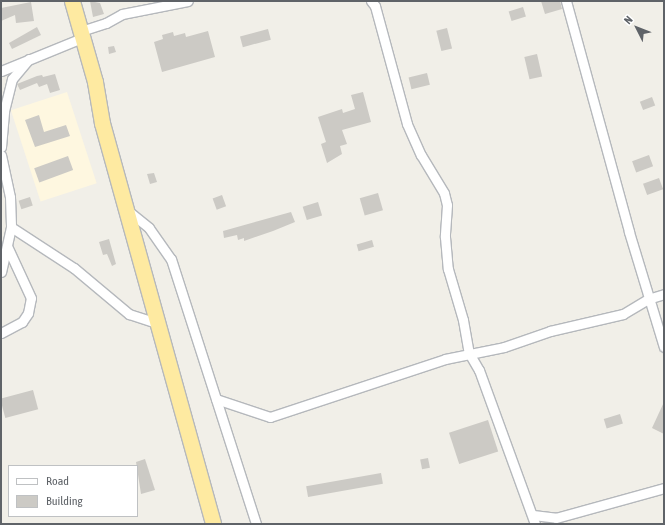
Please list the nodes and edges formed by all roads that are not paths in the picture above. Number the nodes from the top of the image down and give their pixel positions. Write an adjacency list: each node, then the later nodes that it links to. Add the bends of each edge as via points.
1 (72, 1): 5 (highway)
2 (188, 1): 5 (street, via 122,14)
3 (371, 1): 19 (street, via 375,6 407,124 421,155 444,193 447,205 445,237 448,269 463,320)
4 (566, 1): 15 (street)
5 (81, 35): 6 (street); 10 (highway)
6 (29, 59): 7 (street); 8 (street, via 12,79 4,110)
7 (1, 71)
8 (1, 148)
9 (1, 156): 11 (street, via 10,197)
10 (126, 209): 16 (highway, via 146,274); 20 (street, via 149,228 171,259)
11 (11, 228): 12 (street); 16 (street, via 74,268 129,314)
12 (7, 246): 13 (street); 17 (street, via 31,298 28,313 22,322)
13 (1, 272)
14 (664, 294): 15 (street)
15 (648, 299): 18 (street); 19 (street, via 623,314 550,332 504,347)
16 (156, 323): 23 (highway)
17 (1, 333)
18 (664, 347)
19 (469, 352): 20 (street, via 270,417); 22 (street, via 479,370)
20 (216, 399): 24 (street)
21 (664, 488): 22 (street, via 556,518)
22 (534, 519)
23 (213, 524)
24 (256, 524)

